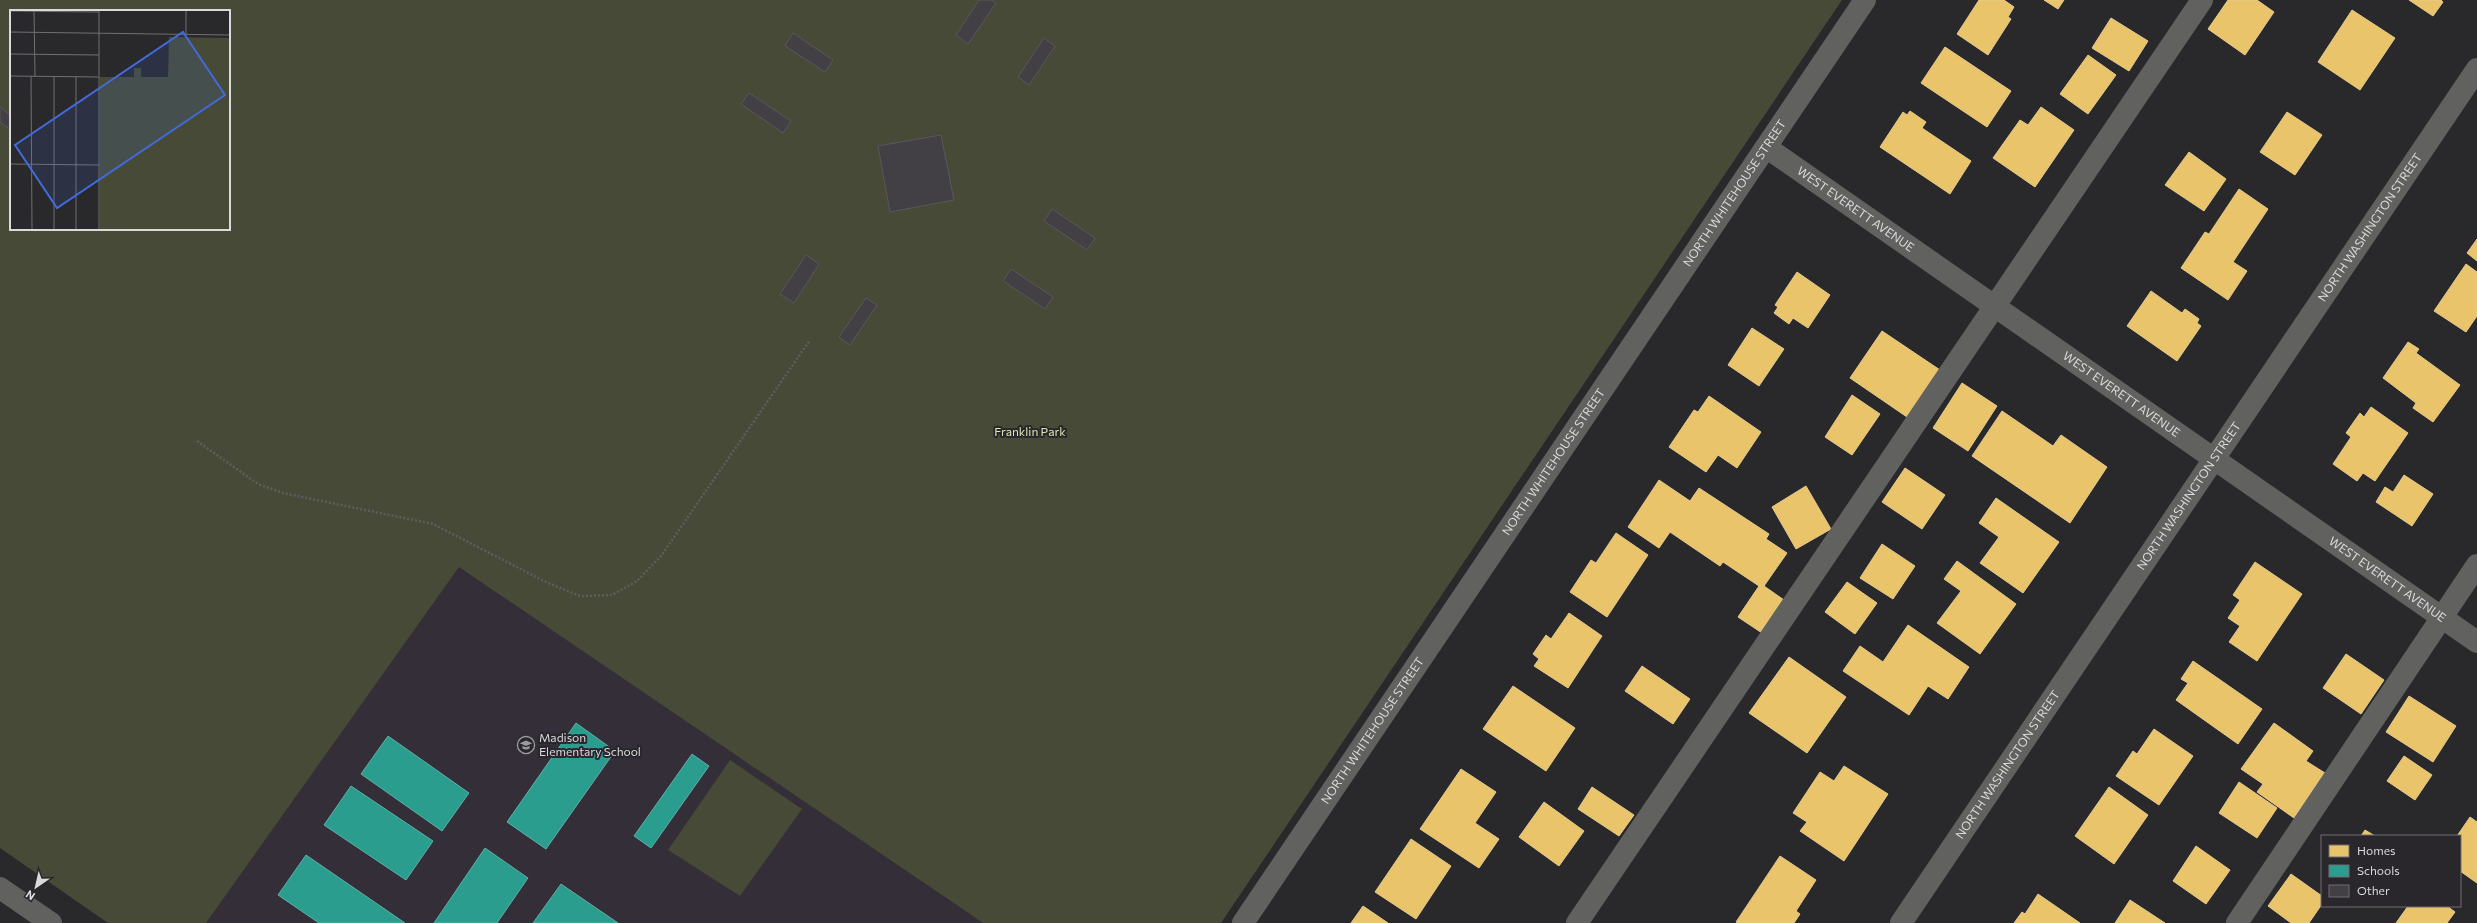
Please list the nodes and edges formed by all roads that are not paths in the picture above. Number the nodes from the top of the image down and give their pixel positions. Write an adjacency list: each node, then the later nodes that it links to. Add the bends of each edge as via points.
1 (1865, 0): 4 (street, NORTH WHITEHOUSE STREET)
2 (2202, 0): 5 (street)
3 (2477, 69): 6 (street, NORTH WASHINGTON STREET)
4 (1766, 147): 5 (street, WEST EVERETT AVENUE); 12 (street, NORTH WHITEHOUSE STREET)
5 (1993, 305): 6 (street, WEST EVERETT AVENUE); 13 (street)
6 (2214, 459): 8 (street, WEST EVERETT AVENUE); 14 (street, NORTH WASHINGTON STREET)
7 (2477, 565): 8 (street)
8 (2442, 617): 9 (street, WEST EVERETT AVENUE); 15 (street)
9 (2477, 642)
10 (0, 888): 11 (street)
11 (51, 923)
12 (1243, 923)
13 (1577, 923)
14 (1901, 923)
15 (2237, 923)

